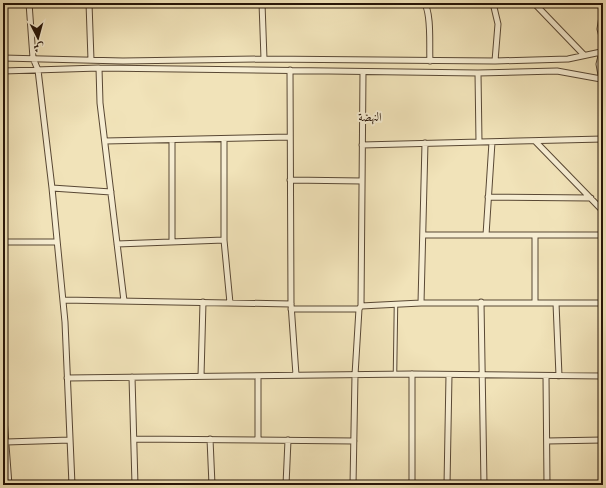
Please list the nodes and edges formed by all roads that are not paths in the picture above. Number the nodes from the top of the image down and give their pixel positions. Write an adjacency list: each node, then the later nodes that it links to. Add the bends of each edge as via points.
1 (29, 3): 12 (street)
2 (89, 3): 14 (street)
3 (262, 3): 13 (street)
4 (424, 3): 15 (street, via 429,21)
5 (492, 3): 16 (street, via 498,24)
6 (534, 3): 10 (street)
7 (603, 10): 8 (street, via 600,29)
8 (603, 40)
9 (602, 50): 10 (street); 23 (street, via 599,64)
10 (584, 55): 16 (street, via 568,59)
11 (3, 58): 12 (street)
12 (33, 58): 14 (street); 18 (street)
13 (264, 59): 14 (street); 15 (street)
14 (91, 60)
15 (430, 61): 16 (street)
16 (495, 62)
17 (99, 68): 18 (street); 19 (street); 29 (street)
18 (38, 70): 20 (street); 37 (street)
19 (290, 70): 21 (street); 25 (street)
20 (3, 71)
21 (363, 72): 22 (street); 34 (street)
22 (478, 73): 23 (street, via 557,71); 31 (street)
23 (601, 79): 24 (street)
24 (603, 86)
25 (290, 137): 26 (street); 35 (street)
26 (224, 139): 28 (street); 47 (street)
27 (603, 139): 30 (street)
28 (172, 140): 29 (street); 50 (street)
29 (105, 141): 38 (street)
30 (535, 141): 32 (street); 40 (street)
31 (479, 142): 32 (street); 33 (street)
32 (492, 142): 39 (street)
33 (425, 143): 34 (street); 43 (street)
34 (362, 145): 36 (street)
35 (290, 180): 36 (street); 62 (street)
36 (362, 181): 63 (street)
37 (52, 188): 38 (street); 49 (street)
38 (111, 192): 51 (street)
39 (488, 197): 40 (street); 44 (street)
40 (592, 198): 41 (street)
41 (603, 211)
42 (3, 217): 48 (lane)
43 (423, 235): 44 (street); 57 (street)
44 (486, 235): 45 (street)
45 (535, 235): 46 (street); 58 (street)
46 (603, 235)
47 (224, 240): 50 (street); 56 (street)
48 (4, 242): 49 (street)
49 (57, 242): 52 (street)
50 (172, 242): 51 (street)
51 (117, 244): 53 (street)
52 (63, 300): 53 (street); 76 (street)
53 (124, 301): 54 (street)
54 (203, 302): 56 (street); 70 (street)
55 (481, 302): 57 (street); 58 (street); 69 (street)
56 (230, 303): 62 (street)
57 (421, 303): 61 (street)
58 (535, 303): 59 (street)
59 (556, 303): 60 (street); 73 (street)
60 (603, 303)
61 (396, 304): 63 (street); 64 (lane)
62 (291, 306): 63 (street); 66 (street)
63 (360, 307): 67 (street)
64 (395, 374): 65 (street); 67 (street)
65 (412, 374): 68 (street); 93 (street)
66 (296, 375): 67 (street); 71 (street)
67 (355, 375): 83 (street)
68 (449, 375): 69 (street); 94 (street)
69 (483, 375): 72 (street); 95 (street)
70 (201, 376): 71 (street); 75 (street)
71 (258, 376): 81 (street)
72 (546, 376): 73 (street); 85 (street)
73 (559, 376): 74 (street)
74 (603, 376)
75 (132, 377): 76 (street); 78 (street)
76 (67, 378): 80 (street)
77 (3, 405): 86 (street)
78 (134, 439): 79 (street); 89 (street)
79 (210, 439): 81 (street); 90 (street)
80 (70, 440): 86 (street); 88 (street)
81 (258, 440): 82 (street)
82 (288, 440): 83 (street); 91 (street)
83 (354, 440): 92 (street)
84 (603, 440): 85 (street)
85 (547, 441): 96 (street)
86 (6, 442): 87 (street)
87 (9, 485)
88 (72, 485)
89 (135, 485)
90 (212, 485)
91 (286, 485)
92 (353, 485)
93 (412, 485)
94 (447, 485)
95 (484, 485)
96 (547, 485)

